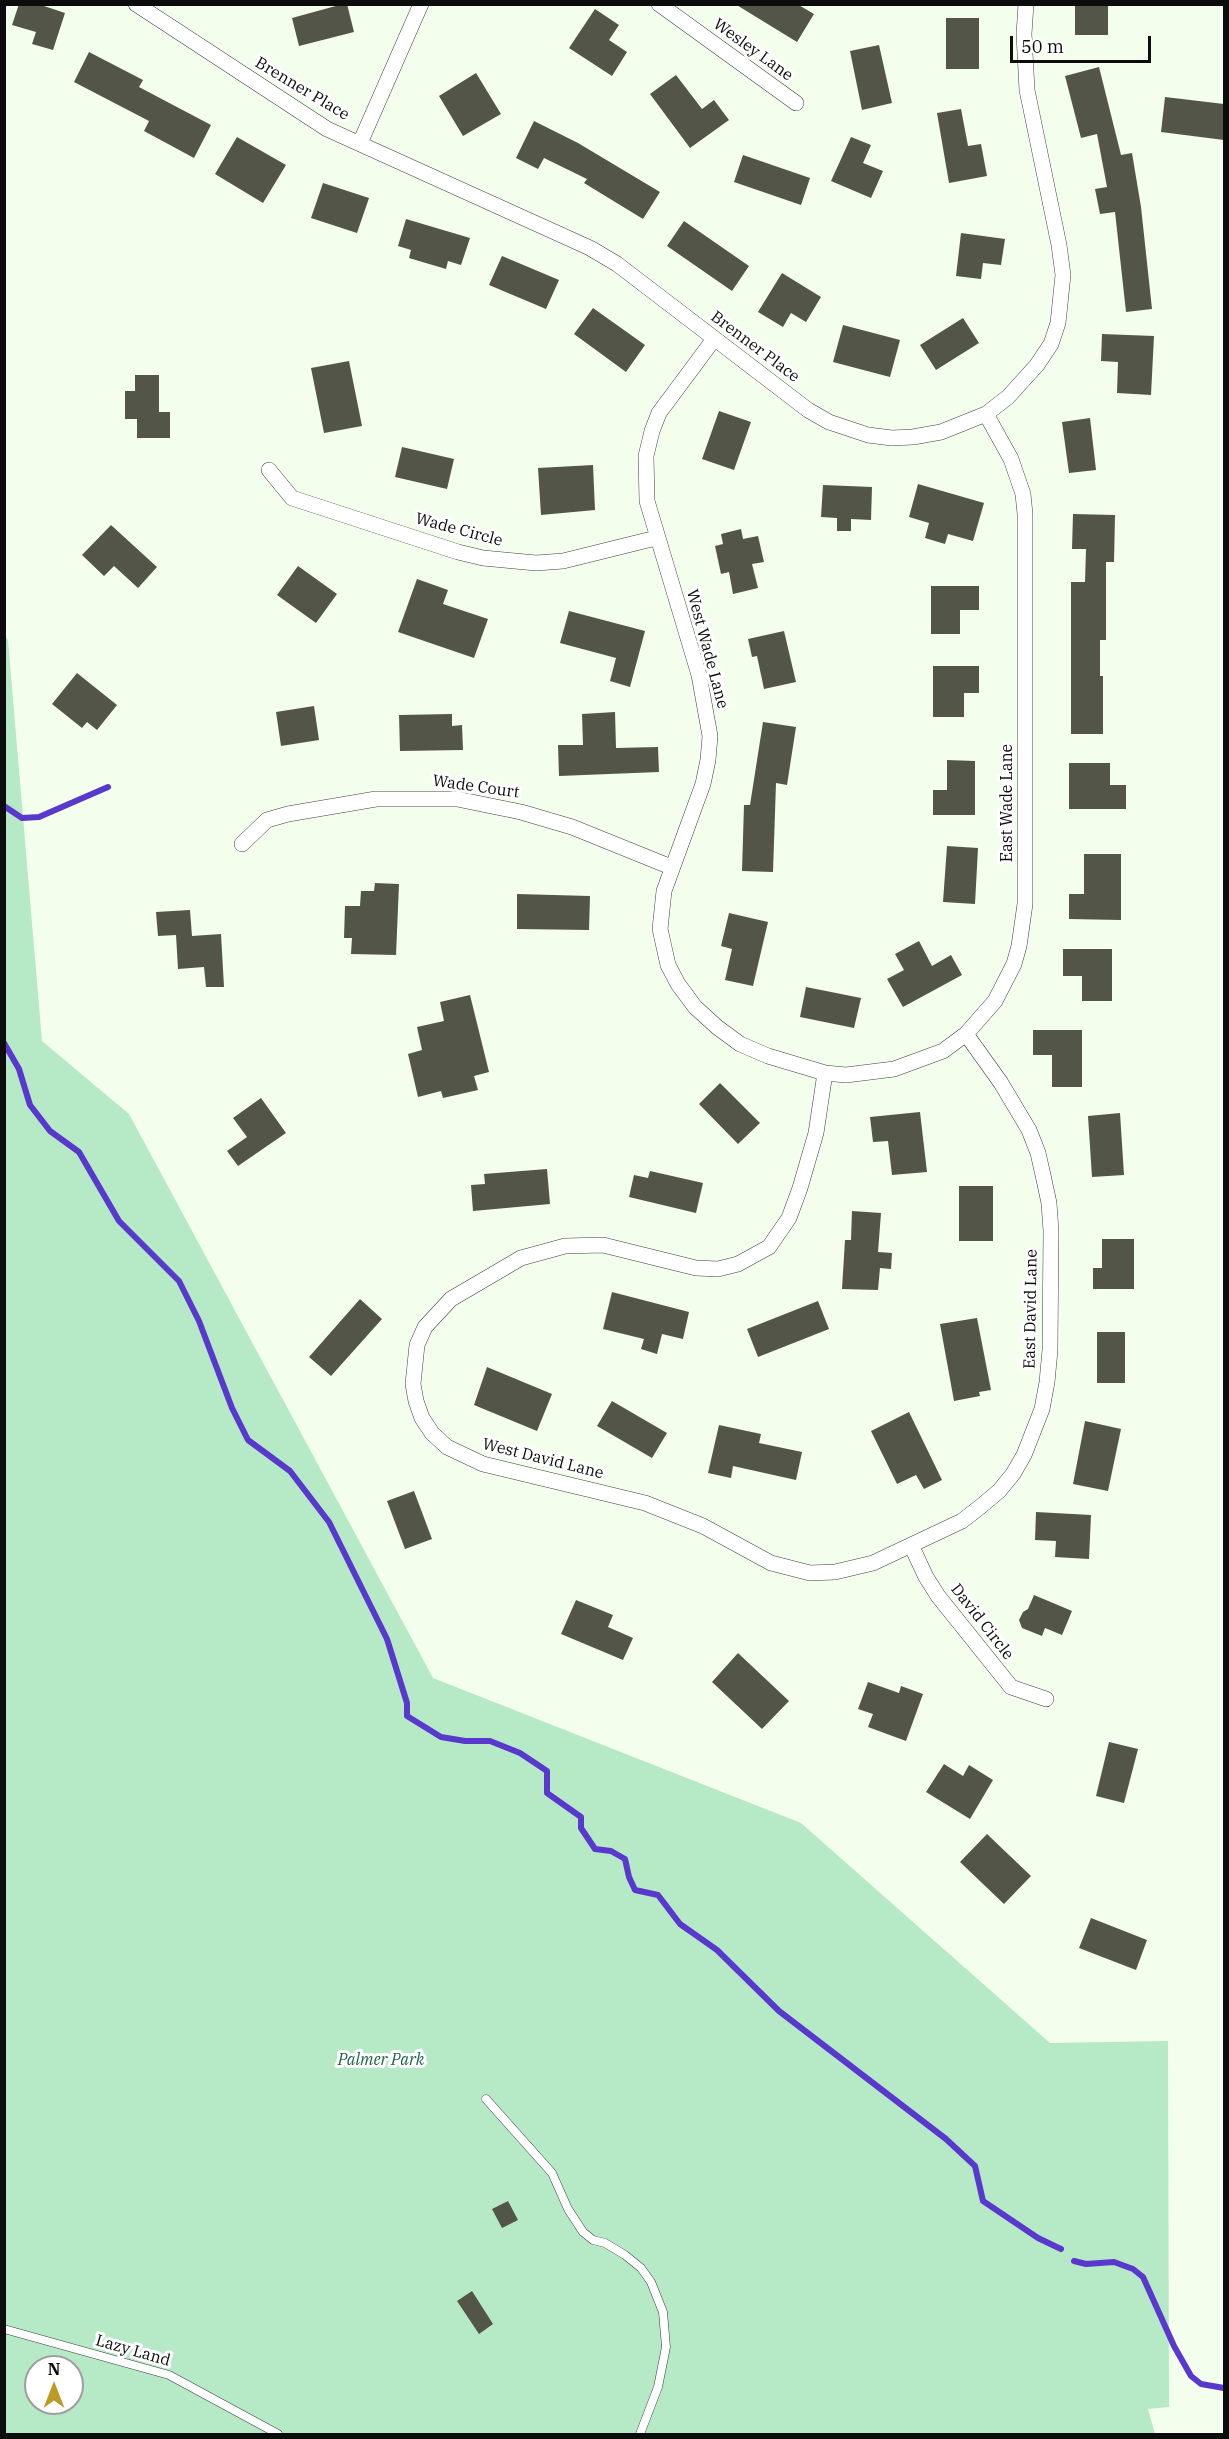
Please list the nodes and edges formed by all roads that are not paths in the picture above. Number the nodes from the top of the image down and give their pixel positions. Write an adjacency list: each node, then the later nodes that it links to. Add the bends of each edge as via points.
1 (136, 4): 6 (street, Brenner Place, via 327,129)
2 (421, 4): 6 (street)
3 (659, 4): 5 (street, Wesley Lane)
4 (1026, 4): 8 (street, Brenner Place, via 1027,90 1059,245 1062,299 1051,344 1008,397)
5 (796, 103)
6 (360, 143): 7 (street, Brenner Place, via 590,248 617,264)
7 (714, 339): 8 (street, Brenner Place, via 808,410 847,430 913,438 941,432); 10 (street, West Wade Lane, via 659,413 652,431 645,478)
8 (986, 414): 13 (street, East Wade Lane, via 1011,459 1025,514 1024,904 1019,946 1005,983)
9 (269, 470): 10 (street, Wade Circle, via 292,498 483,558 563,561)
10 (657, 538): 12 (street, West Wade Lane, via 699,675 710,736 703,784)
11 (242, 844): 12 (street, Wade Court, via 267,820 288,814 376,799 457,799 572,827)
12 (671, 867): 14 (street, West Wade Lane, via 660,929 668,965 689,1000 740,1044)
13 (966, 1034): 14 (street, East Wade Lane, via 943,1051 894,1069 846,1075); 15 (street, East David Lane, via 1018,1109 1038,1153 1051,1231 1047,1382 1029,1444 999,1491 962,1521)
14 (825, 1073): 15 (street, West David Lane, via 811,1154 789,1218 769,1247 738,1264 718,1269 696,1268 603,1245 565,1246 521,1258 451,1299 425,1327 414,1364 416,1401 432,1433 465,1457 645,1503 703,1526 789,1569 810,1573 854,1569)
15 (911, 1545): 16 (street, David Circle, via 938,1596 1011,1688)
16 (1046, 1699)
17 (486, 2099): 20 (lane, via 552,2173 583,2232 626,2255 651,2282 663,2312 666,2348 658,2387)
18 (4, 2330): 19 (lane, Lazy Land, via 170,2375)
19 (278, 2434)
20 (640, 2434)

